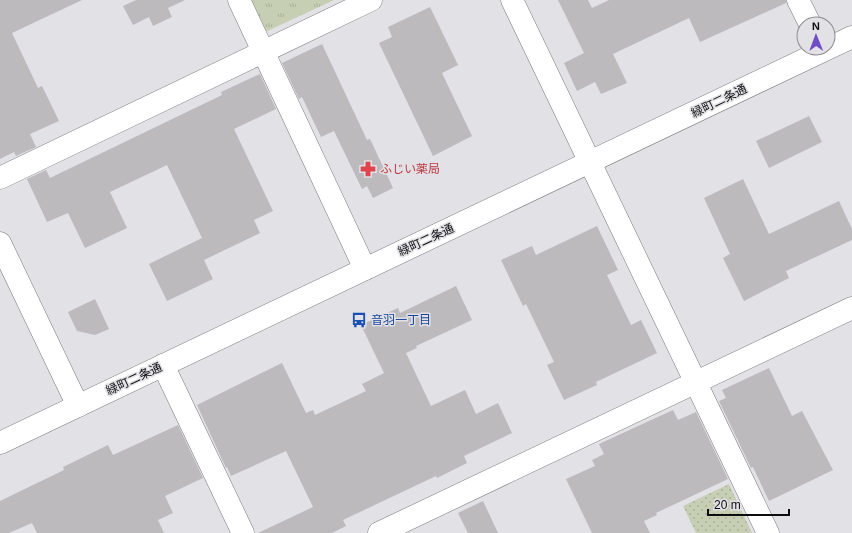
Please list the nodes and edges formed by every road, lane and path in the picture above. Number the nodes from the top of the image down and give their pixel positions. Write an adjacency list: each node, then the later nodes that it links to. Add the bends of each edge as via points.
1 (238, 0): 8 (street)
2 (371, 0): 8 (street)
3 (512, 0): 10 (street)
4 (798, 0): 5 (street)
5 (806, 16)
6 (852, 37): 7 (street, 緑町二条通)
7 (836, 44)
8 (263, 52): 11 (street); 13 (street)
9 (810, 56): 10 (street, 緑町二条通)
10 (590, 162): 13 (street, 緑町二条通); 16 (street)
11 (0, 178)
12 (0, 243): 17 (street)
13 (365, 269): 15 (street, 緑町二条通)
14 (852, 308): 16 (street)
15 (163, 365): 17 (street, 緑町二条通); 19 (street)
16 (696, 382): 20 (street); 21 (street)
17 (78, 406): 18 (street, 緑町二条通)
18 (0, 443)
19 (243, 533)
20 (379, 533)
21 (768, 533)

